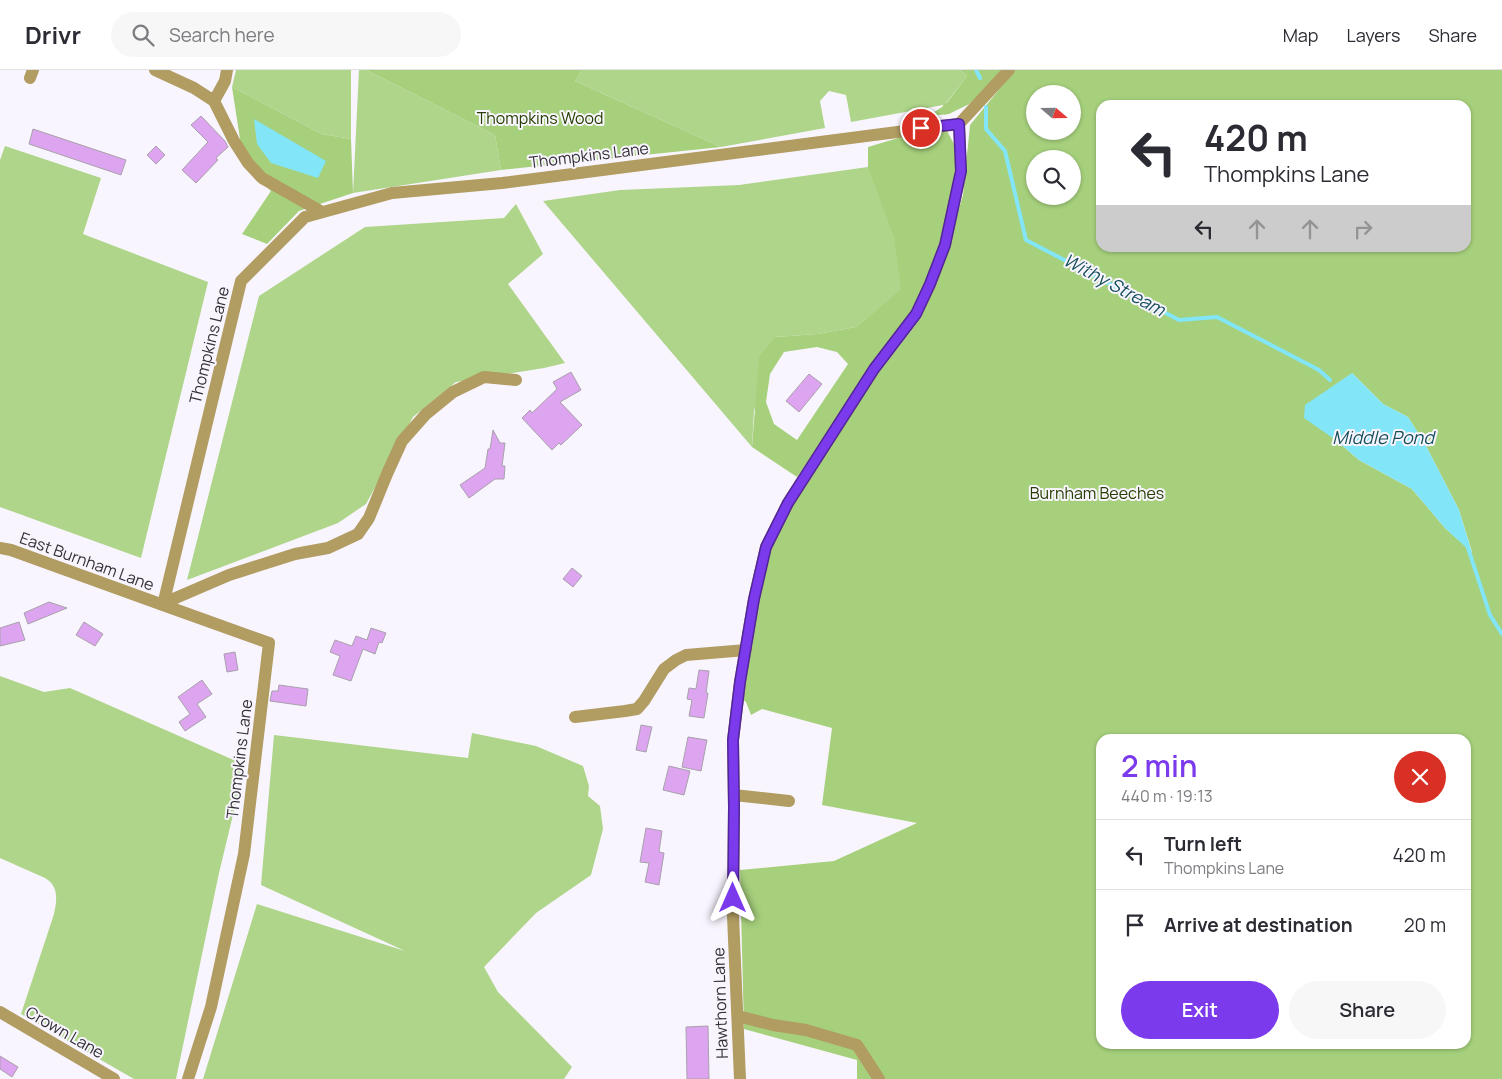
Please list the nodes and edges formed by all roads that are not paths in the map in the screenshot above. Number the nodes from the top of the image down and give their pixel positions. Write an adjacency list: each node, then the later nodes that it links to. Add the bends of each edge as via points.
1 (155, 70): 4 (street)
2 (227, 70): 4 (street)
3 (1009, 70): 5 (street)
4 (214, 101): 6 (street, via 234,141 262,178)
5 (959, 124): 6 (street, Thompkins Lane, via 502,183 392,194); 10 (street, Hawthorn Lane, via 961,171 945,245 930,284 916,314 874,369 788,503 766,547)
6 (322, 212): 9 (street, Thompkins Lane, via 304,217 241,282)
7 (516, 380): 9 (street, via 484,377 453,392 426,414 402,442 369,518 358,534 328,548 295,554 229,575)
8 (0, 548): 9 (street, East Burnham Lane)
9 (163, 604): 17 (street, Thompkins Lane, via 269,643 244,854 211,1007)
10 (746, 650): 11 (street, via 686,655 664,669 637,709); 12 (street, Hawthorn Lane, via 733,740)
11 (575, 717)
12 (734, 795): 13 (street); 15 (street, Hawthorn Lane, via 733,916)
13 (789, 801)
14 (0, 1012): 16 (street, Crown Lane)
15 (738, 1016): 18 (street, Hawthorn Lane); 19 (street, via 857,1045)
16 (114, 1079)
17 (188, 1079)
18 (740, 1079)
19 (879, 1079)

